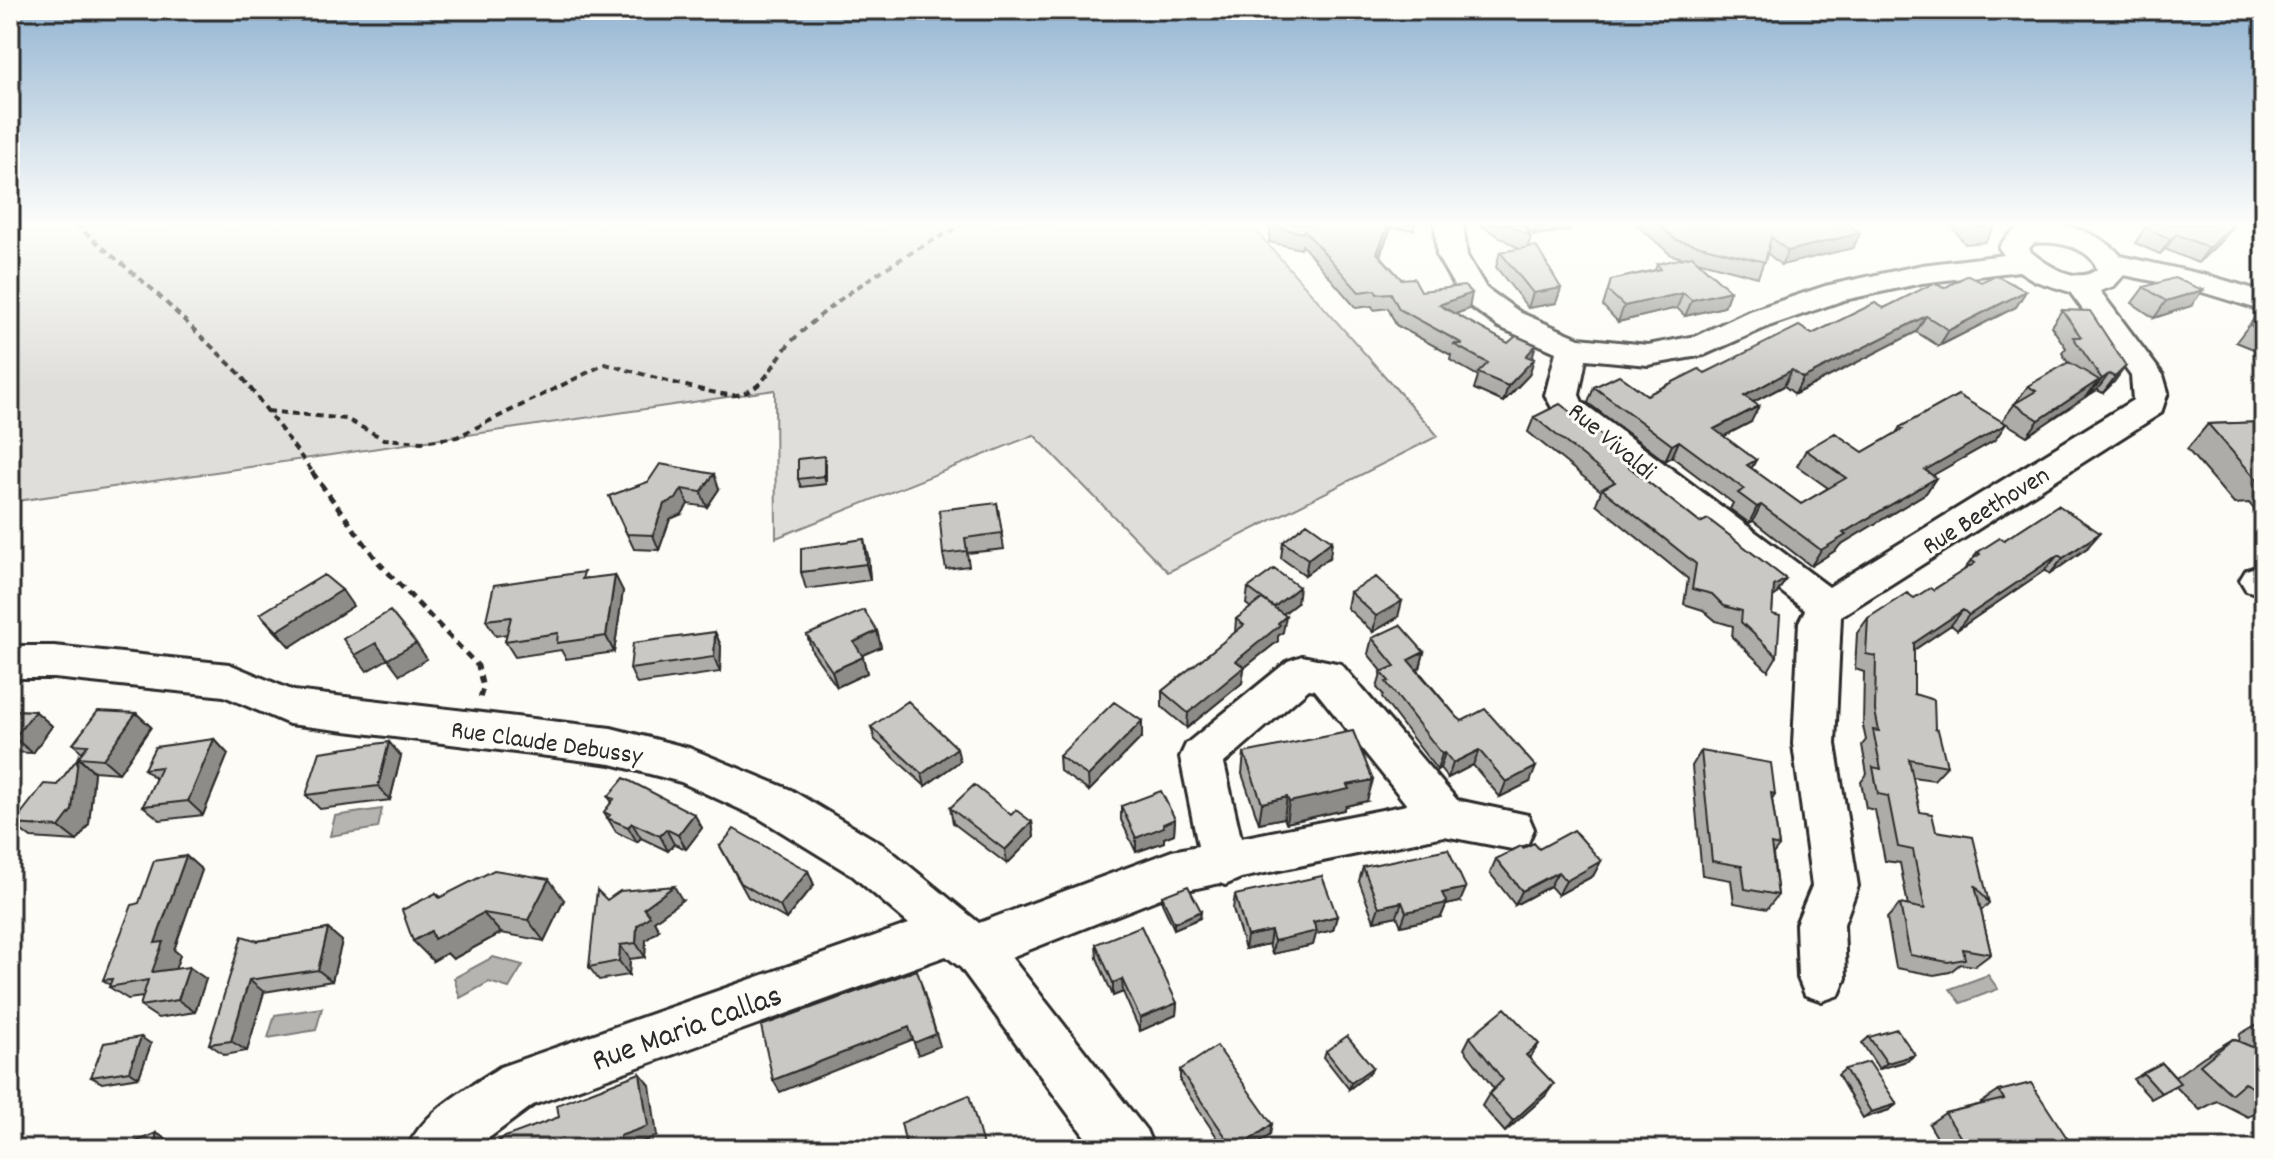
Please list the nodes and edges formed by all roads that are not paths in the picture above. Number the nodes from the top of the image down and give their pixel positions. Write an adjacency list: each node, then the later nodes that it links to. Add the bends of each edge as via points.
1 (1465, 278): 8 (street, via 1474,294 1510,320)
2 (1902, 278): 8 (street, via 1836,292 1758,319 1704,345 1648,355)
3 (2050, 278): 6 (street)
4 (2105, 278): 6 (street)
5 (2185, 278): 7 (street)
6 (2079, 283): 9 (street, Rue Beethoven, via 2147,375 2149,405)
7 (2264, 302)
8 (1573, 347): 9 (street, Rue Vivaldi, via 1562,395 1569,409)
9 (1826, 606): 15 (street, via 1819,622 1814,744 1835,886 1820,924)
10 (10, 662): 14 (street, Rue Claude Debussy, via 229,680 289,707 611,746 689,766 775,804 869,861)
11 (1444, 817): 12 (street); 13 (street, Rue Maria Callas); 13 (street, via 1327,676 1302,672 1201,757)
12 (1512, 829)
13 (1225, 864): 14 (street, Rue Maria Callas, via 1172,872 998,938)
14 (966, 942): 16 (street, Rue Maria Callas, via 518,1085); 17 (street, Rue Claude Debussy)
15 (1822, 978)
16 (434, 1149)
17 (1127, 1149)

